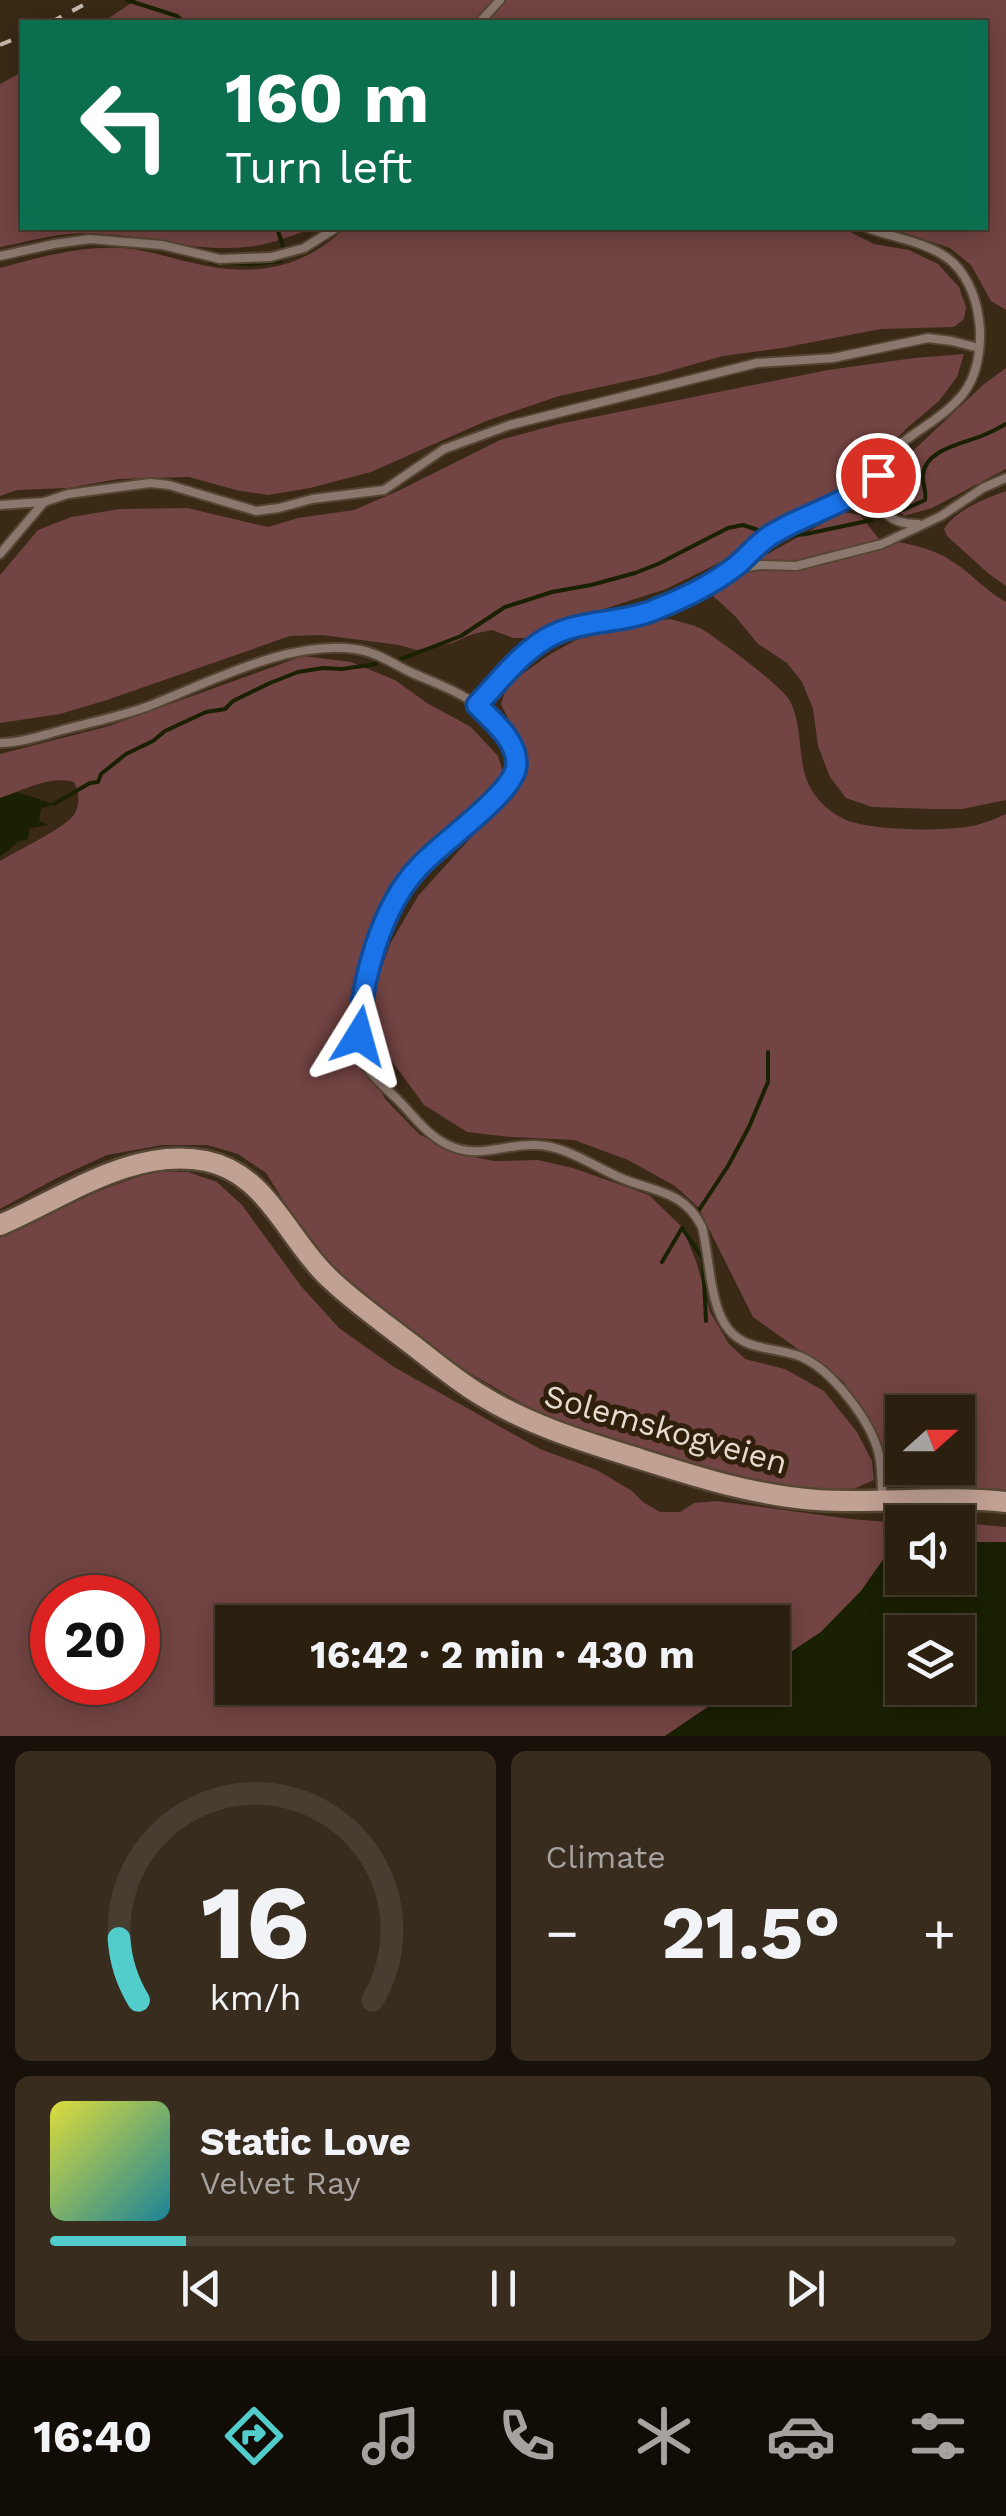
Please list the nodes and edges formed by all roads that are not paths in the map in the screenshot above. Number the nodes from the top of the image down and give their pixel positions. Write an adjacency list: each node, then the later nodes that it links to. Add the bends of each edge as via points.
1 (500, 0): 2 (lane)
2 (482, 20)
3 (333, 230): 5 (lane, via 272,257 220,258 90,239)
4 (874, 230): 6 (lane, via 935,250 957,266 977,306)
5 (0, 256)
6 (979, 348): 7 (lane, via 964,393 898,446); 9 (lane, via 928,338 833,358 757,363 510,424 444,449 384,490 256,512 150,483)
7 (878, 475): 11 (lane, via 878,501 886,514); 13 (lane, via 846,499 768,536)
8 (1006, 478): 11 (lane)
9 (44, 502): 10 (lane); 12 (lane)
10 (0, 506)
11 (923, 524): 13 (lane, via 882,544 796,566)
12 (0, 554)
13 (732, 568): 14 (lane, via 652,611 546,638)
14 (477, 705): 15 (lane, via 380,656 330,647 280,656 140,709); 17 (lane, via 507,738 515,772 501,794 417,868 390,907 361,1009 364,1062 449,1146 478,1152 540,1144 684,1204 702,1227 724,1322 747,1344 796,1355 827,1373 874,1438)
15 (0, 744)
16 (0, 1225): 17 (street, Solemskogveien, via 136,1166 178,1159 219,1164 262,1192 328,1278 461,1383 528,1421 664,1471 789,1497)
17 (882, 1500): 18 (street, Solemskogveien)
18 (1006, 1502)

